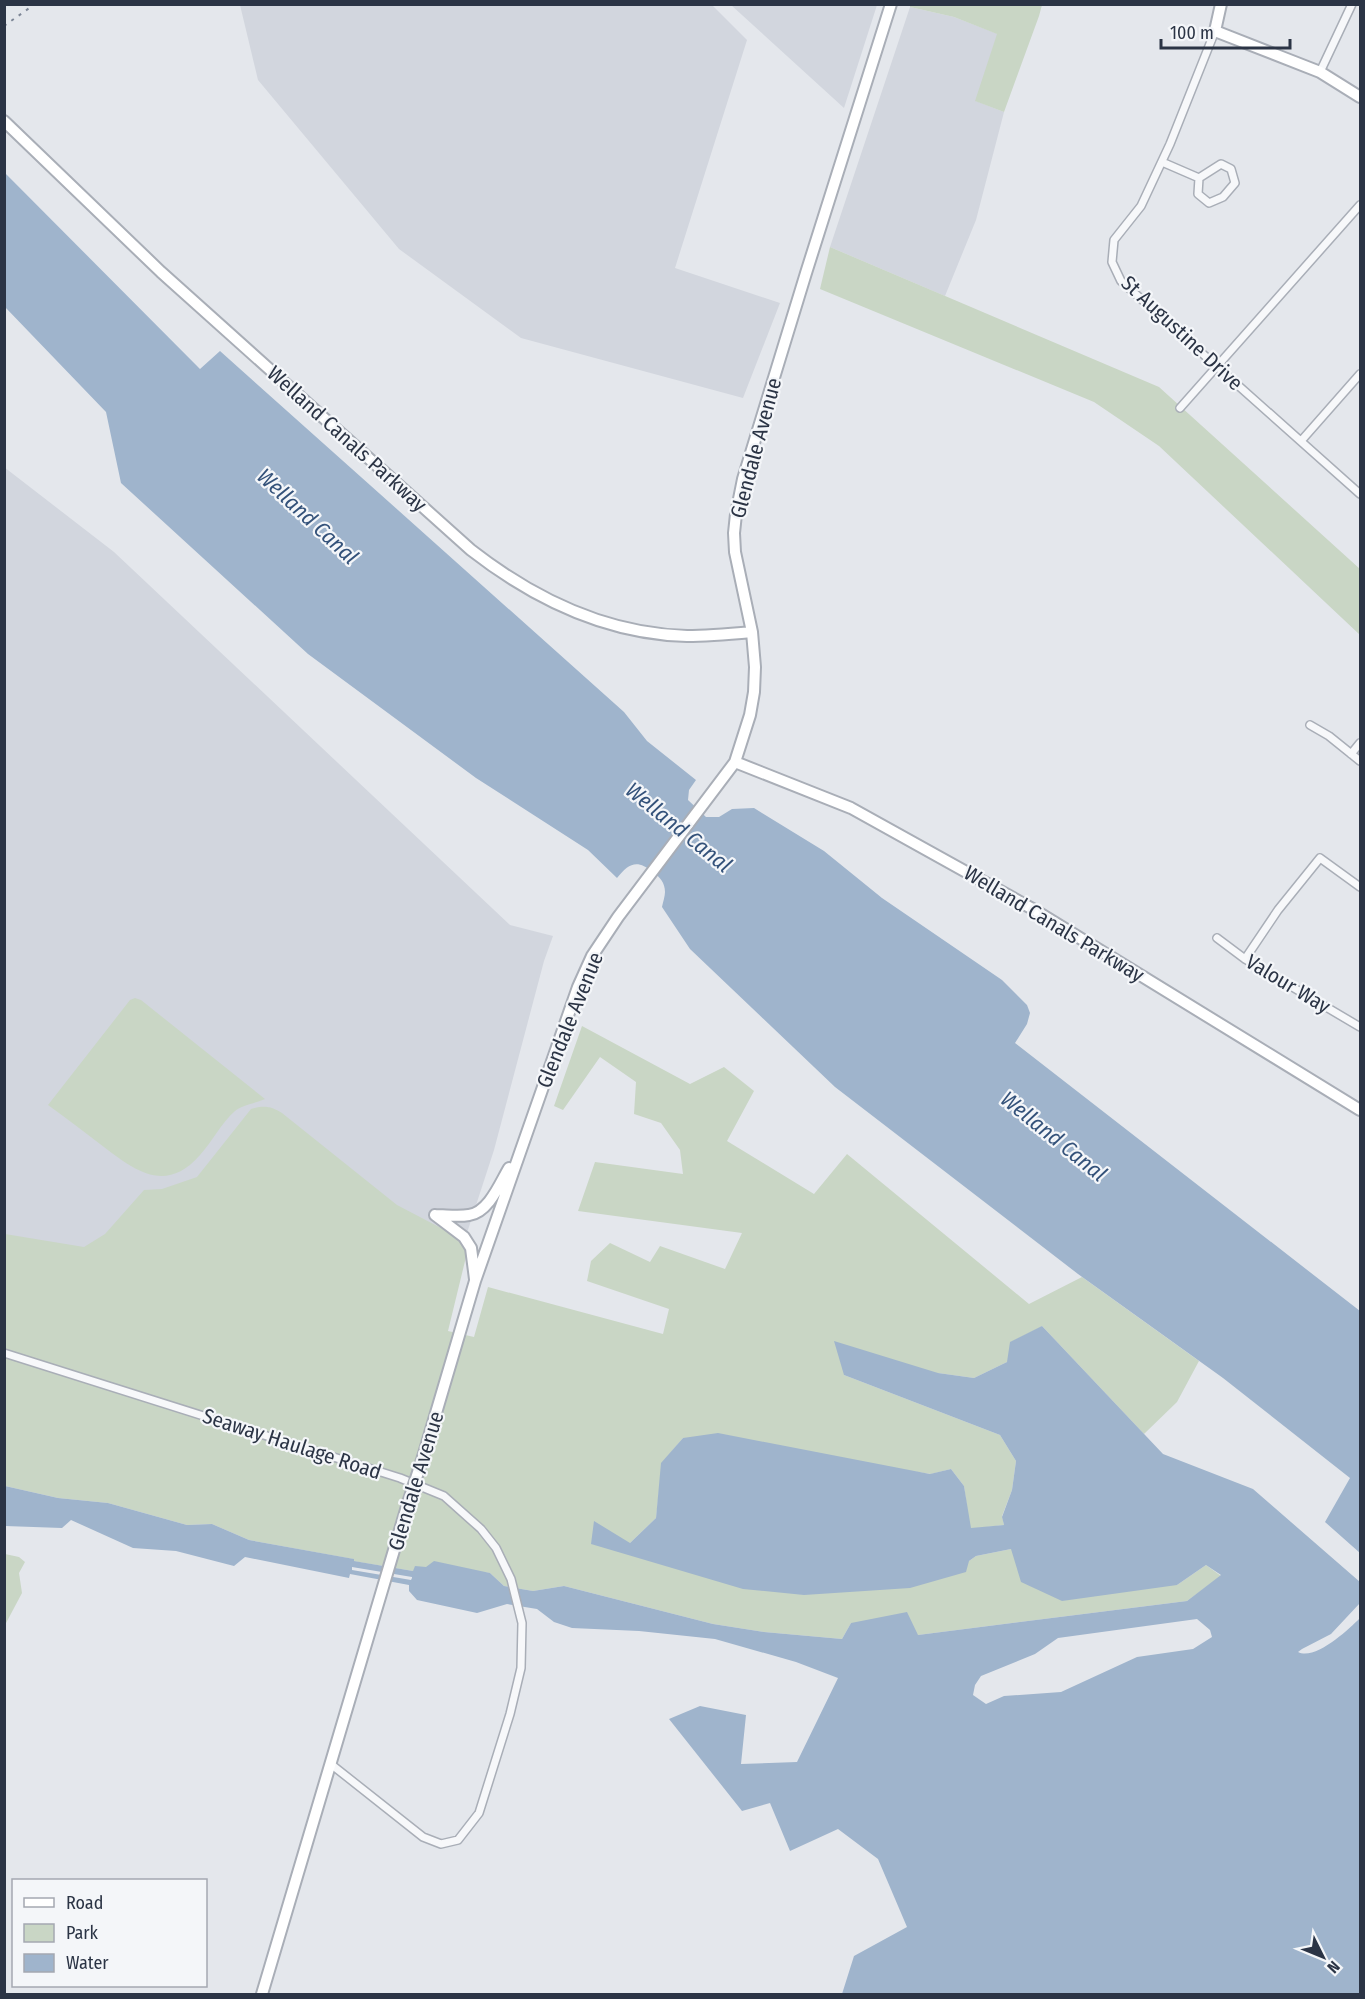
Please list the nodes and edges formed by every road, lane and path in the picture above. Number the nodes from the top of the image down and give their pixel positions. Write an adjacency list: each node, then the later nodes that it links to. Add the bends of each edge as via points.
1 (891, 4): 16 (main road, Glendale Avenue, via 743,479 735,543)
2 (1221, 4): 4 (main road, St Augustine Drive)
3 (1352, 4): 5 (street)
4 (1215, 31): 5 (main road); 8 (street, St Augustine Drive)
5 (1320, 72): 6 (main road)
6 (1360, 97)
7 (4, 121): 16 (main road, Welland Canals Parkway, via 161,272 471,550 508,578 549,602 624,628 693,636)
8 (1162, 162): 9 (street); 11 (street, St Augustine Drive, via 1141,206 1114,240 1112,262 1121,281)
9 (1199, 178): 9 (street, via 1198,194 1209,203 1223,197 1235,183 1231,169 1221,164)
10 (1360, 205): 11 (street)
11 (1219, 366): 13 (street); 14 (street, St Augustine Drive)
12 (1360, 374): 14 (street)
13 (1180, 408)
14 (1301, 441): 15 (street, St Augustine Drive)
15 (1360, 494)
16 (752, 632): 21 (main road, Glendale Avenue, via 755,667 750,715)
17 (1310, 725): 19 (street)
18 (1360, 743): 19 (street)
19 (1351, 754): 20 (street)
20 (1360, 761)
21 (735, 762): 26 (main road, Welland Canals Parkway, via 851,808 1011,897); 27 (main road, Glendale Avenue, via 592,956)
22 (1360, 887): 24 (street, via 1320,858)
23 (1216, 938): 24 (street, Valour Way)
24 (1245, 959): 25 (street, Valour Way)
25 (1360, 1027)
26 (1360, 1110)
27 (522, 1148): 28 (main road, Glendale Avenue); 28 (main road, via 481,1210 472,1215 435,1215 468,1242)
28 (475, 1281): 30 (main road, Glendale Avenue, bridge)
29 (4, 1353): 30 (street, Seaway Haulage Road, via 400,1478 444,1496 481,1529 496,1548 511,1579 522,1623 521,1668 479,1813 458,1839 441,1844 423,1837)
30 (332, 1765): 31 (main road, Glendale Avenue)
31 (262, 1995)

